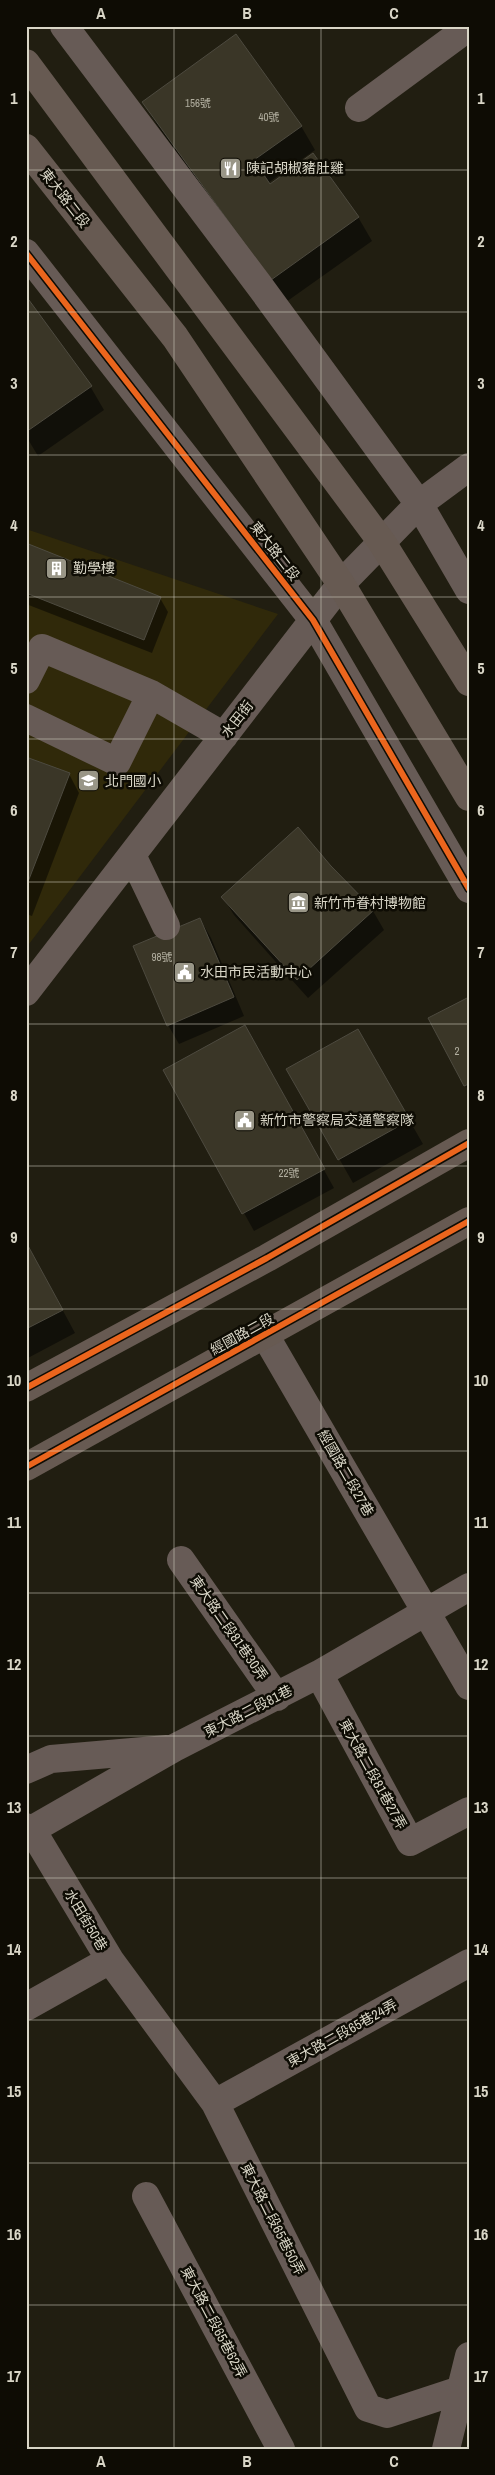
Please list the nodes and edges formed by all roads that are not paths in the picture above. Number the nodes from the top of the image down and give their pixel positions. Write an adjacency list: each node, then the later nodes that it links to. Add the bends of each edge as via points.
1 (64, 26): 8 (street)
2 (469, 27): 4 (street)
3 (26, 63): 9 (main road)
4 (359, 108)
5 (26, 148): 10 (main road, 東大路二段, via 175,337)
6 (26, 253): 12 (street, 東大路二段)
7 (469, 467): 8 (street, 水田街)
8 (419, 504): 9 (street, 水田街); 11 (street)
9 (381, 541): 10 (street, 水田街); 14 (main road)
10 (341, 584): 12 (street, 水田街); 18 (main road, 東大路二段)
11 (469, 590)
12 (313, 620): 17 (street, 水田街); 20 (street, 東大路二段)
13 (26, 680): 15 (street, via 42,648)
14 (469, 682)
15 (151, 694): 16 (street, via 117,762); 17 (street)
16 (26, 718)
17 (224, 736): 19 (street, 水田街)
18 (469, 797)
19 (132, 855): 21 (street); 22 (street, 水田街)
20 (469, 889)
21 (166, 926)
22 (26, 992)
23 (469, 1143): 26 (main road, via 267,1258)
24 (469, 1221): 25 (main road, 經國路二段)
25 (265, 1335): 27 (main road, 經國路二段); 30 (street, 經國路二段27巷)
26 (26, 1388)
27 (26, 1467)
28 (181, 1560): 33 (street, 東大路二段81巷30弄)
29 (469, 1587): 30 (street, 東大路二段81巷)
30 (426, 1611): 31 (street, 東大路二段81巷); 32 (street)
31 (319, 1674): 33 (street, 東大路二段81巷); 36 (street, 東大路二段81巷27弄, via 410,1842)
32 (469, 1686)
33 (277, 1697): 34 (street, 東大路二段81巷)
34 (174, 1748): 35 (street, via 51,1759); 37 (street, 東大路二段81巷)
35 (26, 1770)
36 (469, 1811)
37 (28, 1830): 38 (street, 水田街50巷)
38 (110, 1960): 40 (street, 水田街50巷); 41 (street, 東大路二段65巷50弄)
39 (469, 1963): 41 (street, 東大路二段65巷24弄)
40 (26, 2007)
41 (215, 2103): 44 (street, 東大路二段65巷50弄, via 368,2408 387,2414)
42 (146, 2196): 45 (street, 東大路二段65巷62弄)
43 (469, 2356): 44 (street)
44 (460, 2390): 46 (street)
45 (281, 2449)
46 (446, 2449)

